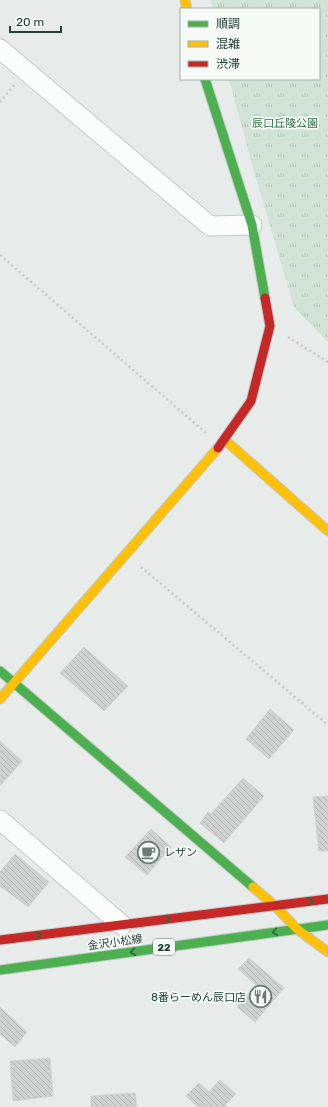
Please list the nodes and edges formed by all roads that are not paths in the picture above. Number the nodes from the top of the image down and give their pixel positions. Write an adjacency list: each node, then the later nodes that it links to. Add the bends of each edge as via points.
1 (0, 49): 3 (street, via 210,226)
2 (205, 80): 3 (street)
3 (252, 225): 4 (street, via 270,326 251,401)
4 (225, 440): 5 (street); 7 (street, via 127,556)
5 (328, 531)
6 (0, 671): 7 (street)
7 (14, 682): 8 (street); 11 (street)
8 (0, 699)
9 (0, 820): 12 (street)
10 (328, 899): 11 (street, 金沢小松線, one-way to 10)
11 (274, 906): 12 (street, 金沢小松線, one-way to 11); 14 (street)
12 (122, 925): 15 (street, 金沢小松線, one-way to 12)
13 (328, 925): 14 (street, 金沢小松線 / 22)
14 (297, 929): 16 (street); 17 (street, 金沢小松線 / 22, one-way to 17)
15 (0, 940)
16 (328, 952)
17 (0, 970)

